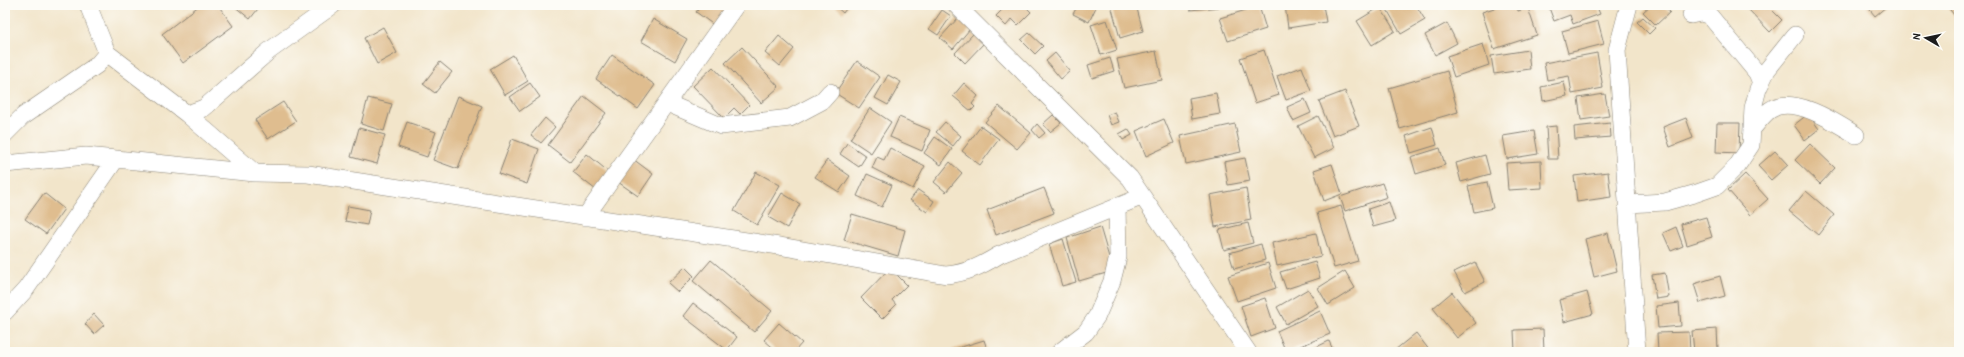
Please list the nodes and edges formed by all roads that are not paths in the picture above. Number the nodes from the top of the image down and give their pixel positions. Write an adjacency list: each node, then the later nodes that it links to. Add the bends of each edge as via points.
1 (88, 5): 8 (street)
2 (333, 5): 12 (street, via 269,51 204,108)
3 (736, 5): 11 (street)
4 (956, 5): 19 (street, via 1130,178)
5 (1629, 5): 20 (street, via 1617,50)
6 (1691, 15): 9 (street, via 1701,13 1710,16 1757,73)
7 (1796, 35): 9 (street, via 1767,70)
8 (107, 53): 12 (street); 14 (street, via 97,65 23,116)
9 (1761, 83): 13 (street, via 1753,108)
10 (830, 92): 11 (street, via 822,101 790,118 721,126)
11 (667, 103): 22 (street)
12 (187, 114): 18 (street)
13 (1753, 128): 15 (street, via 1770,110 1778,106 1790,106 1821,115); 20 (street, via 1751,145 1737,166 1717,186 1665,202)
14 (5, 134)
15 (1856, 135)
16 (116, 159): 17 (street, via 86,156); 18 (street); 23 (street, via 26,289)
17 (5, 164)
18 (255, 173): 22 (street, via 308,174)
19 (1141, 197): 21 (street); 25 (street)
20 (1628, 204): 26 (street)
21 (1117, 206): 22 (street, via 999,255 962,274 946,274); 24 (street, via 1118,257 1112,281 1097,316 1086,332)
22 (585, 217)
23 (5, 312)
24 (1060, 352)
25 (1248, 352)
26 (1637, 352)

